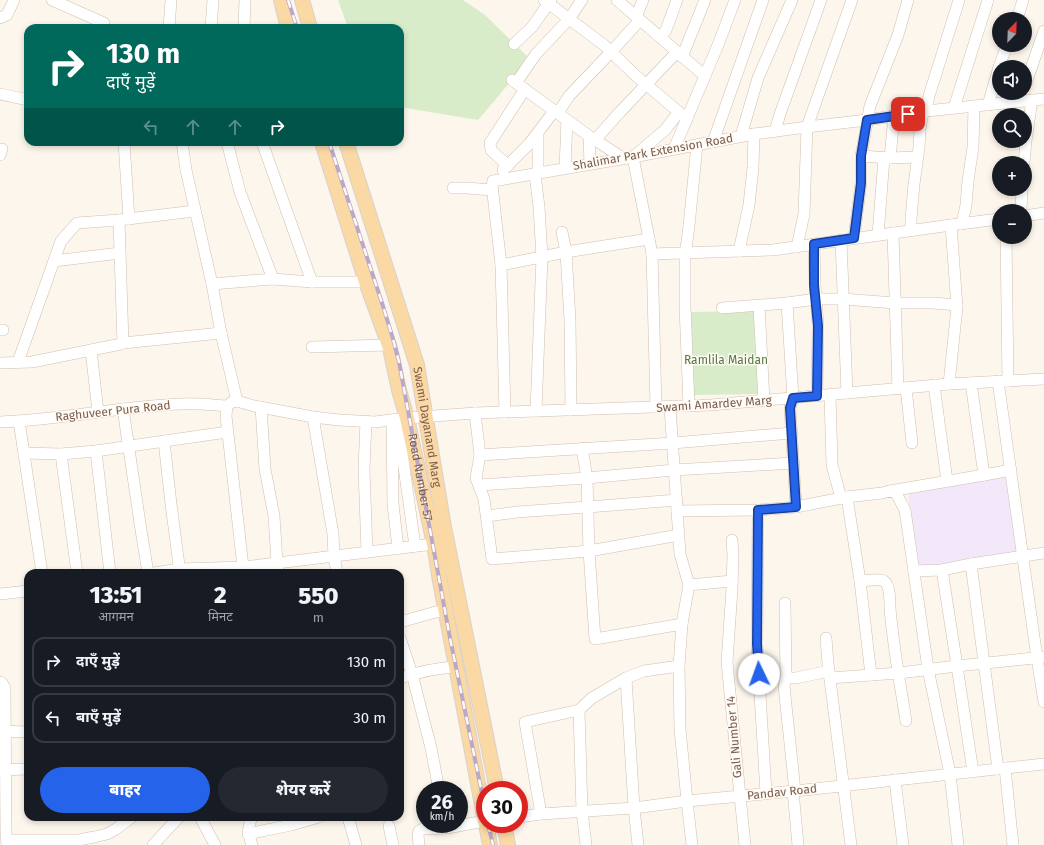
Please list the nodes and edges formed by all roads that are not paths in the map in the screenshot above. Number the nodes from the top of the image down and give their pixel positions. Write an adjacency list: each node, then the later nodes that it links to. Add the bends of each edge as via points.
1 (14, 0): 24 (street, via 7,15)
2 (52, 0): 27 (street)
3 (171, 0): 28 (street)
4 (213, 0): 29 (street)
5 (245, 0): 30 (street)
6 (282, 0): 31 (main road)
7 (302, 0): 32 (main road)
8 (582, 0): 26 (street)
9 (617, 0): 25 (street)
10 (643, 0): 25 (street)
11 (677, 0): 34 (street, via 666,30)
12 (705, 0): 37 (street)
13 (735, 0): 39 (street)
14 (763, 0): 63 (street)
15 (792, 0): 61 (street, via 758,78)
16 (821, 0): 58 (street)
17 (852, 0): 57 (street)
18 (908, 0): 56 (street)
19 (988, 0): 50 (street)
20 (1023, 0): 23 (street)
21 (548, 1): 26 (street); 35 (street, via 532,26)
22 (954, 1): 51 (street, via 948,36)
23 (1019, 12)
24 (0, 18)
25 (638, 18): 34 (street); 36 (street)
26 (569, 19): 36 (street); 40 (street, via 536,54)
27 (103, 24)
28 (169, 24)
29 (211, 24)
30 (244, 24)
31 (287, 24)
32 (309, 24)
33 (1044, 31): 38 (street)
34 (660, 37): 37 (street)
35 (514, 44)
36 (612, 52): 41 (street); 52 (street)
37 (680, 54): 39 (street); 41 (street)
38 (1032, 66)
39 (705, 76): 53 (street)
40 (518, 84): 52 (street); 78 (street, via 490,143 490,150)
41 (646, 85): 53 (street); 62 (street)
42 (992, 91): 48 (street)
43 (0, 94): 44 (street)
44 (24, 99)
45 (1044, 99): 47 (street, Shalimar Park Extension Road)
46 (1006, 100): 48 (street, Shalimar Park Extension Road)
47 (1032, 100): 73 (street)
48 (988, 104): 49 (street, Shalimar Park Extension Road)
49 (974, 106): 50 (street, Shalimar Park Extension Road); 88 (street, via 973,147)
50 (954, 108): 51 (street, Shalimar Park Extension Road)
51 (924, 111): 54 (street, Shalimar Park Extension Road); 74 (street)
52 (557, 112): 55 (street); 59 (street)
53 (683, 115): 71 (street); 75 (street)
54 (894, 116): 56 (street, Shalimar Park Extension Road); 76 (street)
55 (567, 120): 62 (street); 79 (street)
56 (867, 120): 57 (street, Shalimar Park Extension Road); 72 (street)
57 (807, 127): 58 (street, Shalimar Park Extension Road); 99 (street, via 804,214)
58 (775, 131): 60 (street, Shalimar Park Extension Road)
59 (538, 133): 78 (street); 80 (street)
60 (754, 134): 61 (street, Shalimar Park Extension Road); 100 (street, via 749,205)
61 (740, 136): 63 (street, Shalimar Park Extension Road)
62 (592, 138): 75 (street); 77 (street)
63 (713, 142): 64 (street, Shalimar Park Extension Road)
64 (697, 145): 71 (street, Shalimar Park Extension Road); 103 (street)
65 (124, 146): 86 (street)
66 (183, 146): 83 (street)
67 (228, 146): 108 (street, via 240,192)
68 (263, 146): 109 (street)
69 (323, 146): 110 (main road, Road Number 57)
70 (347, 146): 149 (main road, Swami Dayanand Marg, via 417,365)
71 (674, 149): 75 (street, Shalimar Park Extension Road)
72 (861, 156): 76 (street); 94 (street, via 861,183)
73 (1025, 156)
74 (918, 157): 76 (street); 90 (street)
75 (628, 158): 77 (street, Shalimar Park Extension Road); 95 (street)
76 (887, 158): 93 (street)
77 (590, 164): 79 (street, Shalimar Park Extension Road)
78 (508, 166): 81 (street)
79 (565, 168): 80 (street, Shalimar Park Extension Road)
80 (536, 173): 81 (street, Shalimar Park Extension Road); 105 (street)
81 (493, 185): 82 (street, Shalimar Park Extension Road); 107 (street)
82 (453, 188)
83 (195, 211): 86 (street); 111 (street)
84 (1044, 213): 85 (street)
85 (1032, 215)
86 (124, 220): 102 (street); 106 (street, via 77,223 61,241)
87 (992, 220): 88 (street)
88 (962, 224): 89 (street)
89 (951, 225): 90 (street); 116 (street)
90 (911, 230): 92 (street)
91 (562, 232): 101 (street)
92 (893, 232): 93 (street); 115 (street)
93 (878, 235): 94 (street)
94 (854, 238): 96 (street)
95 (649, 239): 101 (street); 104 (street)
96 (841, 240): 97 (street); 113 (street)
97 (814, 244): 99 (street); 112 (street)
98 (1006, 244): 127 (street)
99 (797, 247): 100 (street)
100 (739, 251): 103 (street)
101 (566, 252): 105 (street); 143 (street)
102 (120, 253): 106 (street); 120 (street)
103 (686, 253): 104 (street); 138 (street, via 684,306)
104 (652, 254): 140 (street)
105 (542, 257): 107 (street); 144 (street)
106 (54, 261): 124 (street)
107 (501, 265): 146 (street)
108 (273, 279): 109 (street); 111 (street)
109 (312, 282): 110 (street)
110 (366, 282): 121 (main road, Road Number 57)
111 (212, 284): 119 (street)
112 (816, 299): 113 (street); 114 (street); 134 (street)
113 (843, 299): 115 (street); 132 (street)
114 (787, 303): 117 (street); 135 (street)
115 (895, 303): 116 (street); 131 (street)
116 (957, 304): 129 (street)
117 (759, 306): 118 (street); 136 (street)
118 (722, 308)
119 (221, 333): 120 (street); 137 (street)
120 (123, 343): 123 (street)
121 (389, 345): 122 (street); 150 (main road, Road Number 57, via 399,390)
122 (312, 347)
123 (91, 350): 124 (street, via 32,362); 145 (street)
124 (18, 362): 125 (street)
125 (0, 363)
126 (1044, 379): 127 (street, Swami Amardev Marg)
127 (1003, 381): 128 (street, Swami Amardev Marg); 167 (street)
128 (971, 383): 129 (street, Swami Amardev Marg); 168 (street)
129 (949, 384): 130 (street, Swami Amardev Marg)
130 (934, 386): 131 (street, Swami Amardev Marg); 170 (street)
131 (902, 388): 132 (street, Swami Amardev Marg); 158 (street)
132 (847, 393): 133 (street, Swami Amardev Marg)
133 (830, 395): 134 (street, Swami Amardev Marg); 173 (street, via 832,465)
134 (817, 396): 135 (street, Swami Amardev Marg)
135 (793, 398): 136 (street, Swami Amardev Marg); 155 (street, via 790,408)
136 (764, 401): 138 (street, Swami Amardev Marg)
137 (232, 404): 139 (street); 142 (street, Raghuveer Pura Road, via 182,404); 154 (street, via 226,416)
138 (689, 406): 141 (street, Swami Amardev Marg)
139 (261, 407): 148 (street); 190 (street, via 265,469 274,516)
140 (656, 407): 141 (street, Swami Amardev Marg); 143 (street, Swami Amardev Marg)
141 (670, 407): 157 (street)
142 (123, 409): 145 (street, Raghuveer Pura Road); 159 (street)
143 (571, 410): 144 (street, Swami Amardev Marg)
144 (536, 411): 146 (street, Swami Amardev Marg)
145 (98, 412): 151 (street, Raghuveer Pura Road)
146 (505, 412): 147 (street, Swami Amardev Marg)
147 (475, 413): 149 (street, Swami Amardev Marg); 164 (street)
148 (313, 417): 152 (street); 187 (street, via 333,534)
149 (426, 417): 150 (street, Swami Amardev Marg); 240 (main road, Swami Dayanand Marg, via 444,527)
150 (398, 419): 152 (street); 181 (main road, Road Number 57); 182 (street); 183 (street, via 393,504)
151 (19, 421): 153 (street, Raghuveer Pura Road); 162 (street)
152 (366, 421): 185 (street, via 364,469)
153 (0, 422)
154 (227, 432): 156 (street); 196 (street)
155 (792, 433): 157 (street); 165 (street)
156 (164, 441): 159 (street); 195 (street)
157 (673, 443): 160 (street); 166 (street)
158 (912, 443)
159 (128, 446): 161 (street); 194 (street)
160 (582, 448): 164 (street); 169 (street)
161 (96, 450): 163 (street); 193 (street)
162 (24, 453): 163 (street); 191 (street)
163 (61, 454): 192 (street)
164 (480, 455): 171 (street, via 476,478)
165 (794, 463): 166 (street); 176 (street)
166 (674, 470): 169 (street); 174 (street)
167 (1011, 470): 168 (street); 188 (street)
168 (984, 475): 170 (street)
169 (587, 478): 171 (street); 175 (street)
170 (947, 481): 172 (street)
171 (479, 485): 178 (street)
172 (890, 491): 173 (street); 200 (street, via 896,493 905,510)
173 (844, 498): 176 (street); 202 (street)
174 (677, 506): 175 (street); 177 (street); 179 (street)
175 (588, 507): 178 (street); 184 (street)
176 (796, 507): 177 (street)
177 (758, 510): 243 (street, via 757,644)
178 (486, 516): 184 (street, via 492,559)
179 (679, 535): 184 (street); 203 (street, via 680,554)
180 (732, 540): 201 (street, Gali Number 14)
181 (434, 544): 182 (street); 207 (main road, Road Number 57)
182 (415, 546): 183 (street)
183 (398, 548): 185 (street)
184 (589, 551): 209 (street, via 595,639)
185 (367, 552): 187 (street)
186 (1044, 553): 188 (street)
187 (334, 556): 190 (street); 198 (street)
188 (1023, 557): 189 (street); 212 (street)
189 (971, 564): 199 (street); 213 (street)
190 (277, 568): 197 (street)
191 (41, 569)
192 (76, 569)
193 (110, 569)
194 (147, 569)
195 (179, 569)
196 (242, 569)
197 (260, 569)
198 (336, 569)
199 (942, 570): 200 (street); 215 (street)
200 (914, 571): 217 (street)
201 (732, 581): 203 (street); 244 (street, Gali Number 14, via 727,662)
202 (860, 581): 218 (street, via 883,580 888,586 892,637); 221 (street)
203 (689, 585): 209 (street)
204 (24, 591): 205 (street)
205 (0, 594)
206 (785, 603): 224 (street)
207 (446, 611): 208 (street); 216 (main road, Road Number 57)
208 (404, 621)
209 (682, 624): 214 (street)
210 (826, 638): 220 (street)
211 (404, 650): 219 (street)
212 (1040, 657): 213 (street); 226 (street)
213 (984, 663): 215 (street); 232 (street)
214 (678, 666): 223 (street, via 644,671); 245 (street, via 680,729)
215 (957, 666): 217 (street); 235 (street)
216 (456, 667): 219 (street); 239 (main road, Road Number 57)
217 (928, 669): 218 (street); 236 (street)
218 (899, 673): 221 (street); 228 (street)
219 (412, 674): 222 (street); 238 (street)
220 (829, 674): 221 (street); 224 (street); 241 (street)
221 (871, 674)
222 (404, 677)
223 (626, 678): 227 (street, via 592,698); 246 (street)
224 (786, 678): 242 (street, via 784,686)
225 (0, 682): 229 (street, via 5,688)
226 (1044, 702)
227 (579, 710): 247 (street); 248 (street, via 525,722)
228 (906, 721)
229 (3, 732): 230 (street); 234 (street)
230 (24, 732)
231 (1044, 764): 232 (street, Pandav Road)
232 (1002, 768): 235 (street, Pandav Road); 278 (street)
233 (24, 769): 234 (street)
234 (3, 770): 261 (street)
235 (973, 772): 236 (street, Pandav Road)
236 (950, 774): 237 (street, Pandav Road); 277 (street)
237 (895, 780): 241 (street, Pandav Road); 276 (street)
238 (437, 781)
239 (477, 781)
240 (495, 781)
241 (844, 786): 242 (street, Pandav Road); 275 (street)
242 (794, 791): 243 (street, Pandav Road); 274 (street)
243 (766, 794): 244 (street, Pandav Road)
244 (740, 796): 245 (street, Pandav Road); 273 (street, Gali Number 14)
245 (687, 801): 246 (street, Pandav Road); 272 (street)
246 (634, 808): 247 (street, Pandav Road); 271 (street)
247 (582, 811): 248 (street, Pandav Road); 270 (street)
248 (541, 814): 249 (street, Pandav Road)
249 (528, 816)
250 (127, 821): 261 (street, via 107,834 79,840)
251 (175, 821): 262 (street)
252 (202, 821): 263 (street)
253 (251, 821): 260 (street)
254 (305, 821): 260 (street)
255 (349, 821): 265 (street)
256 (389, 826): 266 (street)
257 (418, 833): 267 (street)
258 (487, 833): 268 (main road, Road Number 57)
259 (506, 833): 269 (main road)
260 (248, 834): 264 (street)
261 (5, 838)
262 (153, 845)
263 (214, 845)
264 (252, 845)
265 (356, 845)
266 (393, 845)
267 (419, 845)
268 (490, 845)
269 (508, 845)
270 (586, 845)
271 (638, 845)
272 (692, 845)
273 (745, 845)
274 (798, 845)
275 (851, 845)
276 (903, 845)
277 (958, 845)
278 (1013, 845)

